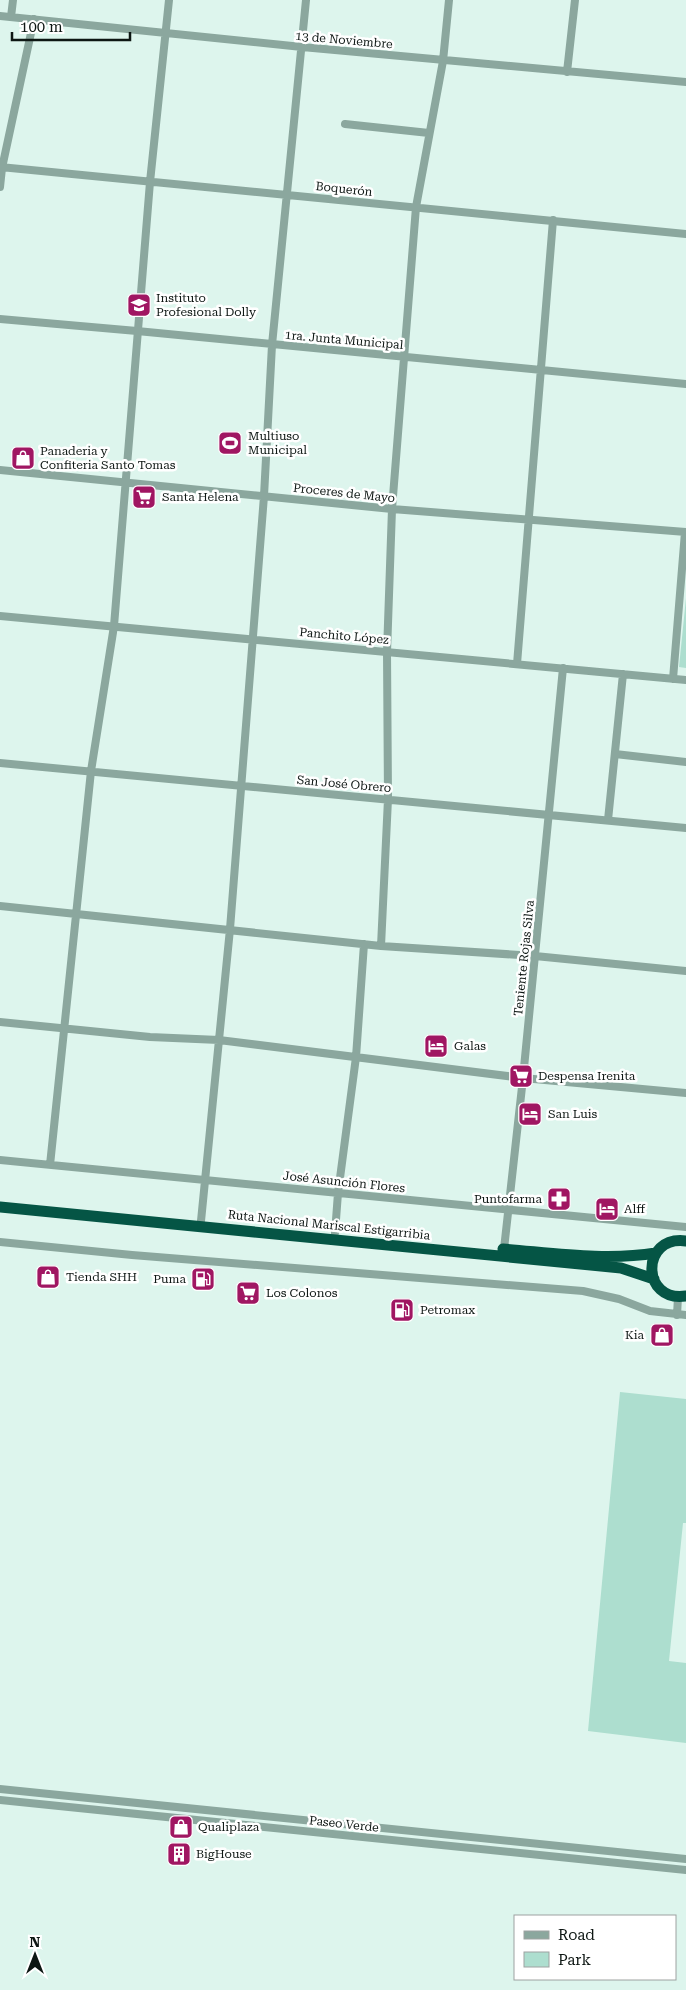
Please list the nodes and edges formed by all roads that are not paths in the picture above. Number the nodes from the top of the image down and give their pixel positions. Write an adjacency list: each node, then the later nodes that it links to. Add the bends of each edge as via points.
1 (13, 0): 7 (street)
2 (169, 0): 9 (street)
3 (306, 0): 10 (street)
4 (449, 0): 11 (street)
5 (575, 0): 12 (street)
6 (0, 16): 7 (street, 13 de Noviembre)
7 (11, 17): 8 (street, 13 de Noviembre)
8 (34, 19): 9 (street, 13 de Noviembre); 16 (street)
9 (166, 34): 10 (street, 13 de Noviembre); 17 (street)
10 (302, 47): 11 (street, 13 de Noviembre); 19 (street)
11 (443, 60): 12 (street, 13 de Noviembre); 15 (street)
12 (567, 72): 13 (street, 13 de Noviembre)
13 (686, 82)
14 (345, 124): 15 (street)
15 (429, 133): 20 (street)
16 (1, 167): 17 (street, Boquerón); 18 (street)
17 (150, 182): 19 (street, Boquerón); 24 (street)
18 (0, 187)
19 (286, 194): 20 (street, Boquerón); 25 (street)
20 (416, 208): 21 (street, Boquerón); 26 (street)
21 (553, 220): 22 (street, Boquerón); 27 (street)
22 (686, 234)
23 (0, 319): 24 (street, 1ra. Junta Municipal)
24 (138, 331): 25 (street, 1ra. Junta Municipal); 30 (street)
25 (272, 345): 26 (street, 1ra. Junta Municipal); 31 (street)
26 (403, 357): 27 (street, 1ra. Junta Municipal); 32 (street)
27 (541, 370): 28 (street, 1ra. Junta Municipal); 33 (street)
28 (686, 384)
29 (0, 470): 30 (street, Proceres de Mayo)
30 (124, 482): 31 (street, Proceres de Mayo); 36 (street)
31 (264, 496): 32 (street, Proceres de Mayo); 37 (street)
32 (392, 509): 33 (street, Proceres de Mayo); 38 (street)
33 (529, 521): 34 (street, Proceres de Mayo); 39 (street)
34 (686, 532): 42 (street)
35 (0, 616): 36 (street, Panchito López)
36 (114, 626): 37 (street, Panchito López); 47 (street)
37 (252, 639): 38 (street, Panchito López); 48 (street)
38 (387, 652): 39 (street, Panchito López); 49 (street)
39 (517, 664): 40 (street, Panchito López)
40 (563, 668): 41 (street, Panchito López); 50 (street, Teniente Rojas Silva)
41 (623, 674): 42 (street, Panchito López); 44 (street)
42 (673, 679): 43 (street, Panchito López)
43 (686, 680)
44 (615, 754): 46 (street); 51 (street)
45 (0, 762): 47 (street, San José Obrero)
46 (686, 762)
47 (91, 771): 48 (street, San José Obrero); 54 (street)
48 (242, 786): 49 (street, San José Obrero); 55 (street)
49 (388, 800): 50 (street, San José Obrero); 57 (street)
50 (549, 815): 51 (street, San José Obrero); 58 (street, Teniente Rojas Silva)
51 (608, 820): 52 (street, San José Obrero)
52 (686, 828)
53 (0, 906): 54 (street)
54 (75, 914): 55 (street); 61 (street)
55 (230, 929): 56 (street); 62 (street)
56 (364, 944): 57 (street); 63 (street)
57 (381, 946): 58 (street)
58 (535, 956): 59 (street); 64 (street, Teniente Rojas Silva)
59 (686, 971)
60 (0, 1022): 61 (street)
61 (63, 1028): 62 (street); 67 (street)
62 (220, 1040): 63 (street); 68 (street)
63 (356, 1057): 64 (street); 69 (street)
64 (523, 1078): 65 (street); 72 (street, Teniente Rojas Silva)
65 (686, 1093)
66 (0, 1160): 67 (street, José Asunción Flores)
67 (50, 1166): 68 (street, José Asunción Flores)
68 (206, 1180): 69 (street, José Asunción Flores); 73 (street)
69 (338, 1193): 72 (street, José Asunción Flores); 75 (street)
70 (0, 1200): 73 (highway, Ruta Nacional Mariscal Estigarribia)
71 (0, 1207): 80 (highway, Ruta Nacional Mariscal Estigarribia, via 621,1268)
72 (508, 1209): 74 (street, José Asunción Flores); 78 (street, Teniente Rojas Silva)
73 (201, 1221): 75 (highway, Ruta Nacional Mariscal Estigarribia)
74 (686, 1226): 76 (street)
75 (335, 1233): 78 (highway, Ruta Nacional Mariscal Estigarribia)
76 (685, 1241): 79 (highway, via 667,1243)
77 (0, 1242): 82 (street, via 583,1291 618,1299 650,1312)
78 (504, 1249): 79 (highway, Ruta Nacional Mariscal Estigarribia, via 627,1257)
79 (656, 1253): 80 (highway, via 651,1266)
80 (654, 1279): 81 (highway, via 663,1292)
81 (682, 1297): 82 (street)
82 (682, 1315)
83 (0, 1789): 85 (street, Paseo Verde)
84 (0, 1800): 86 (street, Paseo Verde)
85 (125, 1802): 86 (street); 87 (street, Paseo Verde)
86 (124, 1812): 88 (street, Paseo Verde)
87 (321, 1822): 88 (street); 89 (street, Paseo Verde)
88 (320, 1833): 90 (street, Paseo Verde)
89 (569, 1848): 90 (street); 91 (street, Paseo Verde)
90 (568, 1858): 92 (street, Paseo Verde)
91 (686, 1860)
92 (686, 1870)

